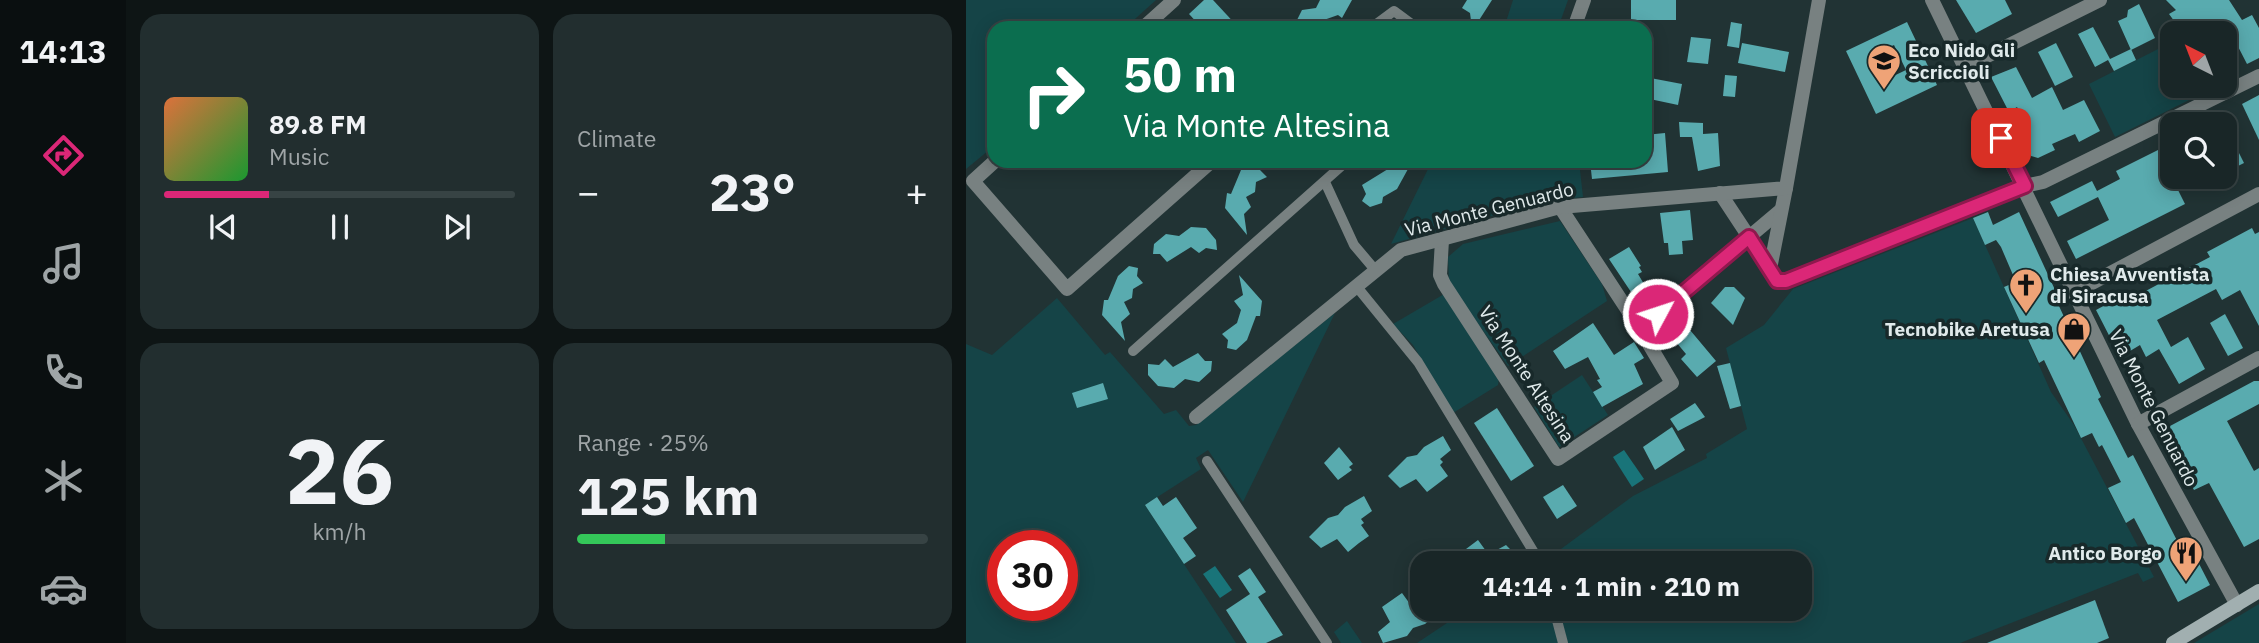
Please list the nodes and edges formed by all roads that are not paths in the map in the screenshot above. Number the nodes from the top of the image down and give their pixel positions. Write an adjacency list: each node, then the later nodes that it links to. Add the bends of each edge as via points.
1 (1174, 0): 6 (street)
2 (1584, 0): 9 (street)
3 (1819, 0): 17 (street)
4 (1932, 0): 10 (street, Via Monte Genuardo)
5 (2100, 0): 10 (street)
6 (1151, 21)
7 (1380, 21): 8 (lane, via 1394,11)
8 (1408, 21)
9 (1576, 21)
10 (1965, 67): 16 (street, Via Monte Genuardo)
11 (2259, 76): 16 (street, via 2043,182)
12 (987, 168): 13 (street, via 973,181 1067,289)
13 (1204, 168)
14 (1340, 168): 15 (lane)
15 (1325, 182): 25 (lane, via 1354,246); 29 (lane)
16 (2025, 186): 24 (street, via 1786,281 1777,281); 27 (street, Via Monte Genuardo)
17 (1786, 188): 18 (street, Via Monte Genuardo); 21 (street)
18 (1720, 192): 20 (street, Via Monte Genuardo); 22 (street)
19 (2259, 194): 27 (street)
20 (1560, 207): 23 (street, Via Monte Genuardo); 28 (street)
21 (1781, 210): 22 (street); 24 (street)
22 (1749, 237): 24 (street); 28 (street)
23 (1442, 240): 25 (street, Via Monte Genuardo, via 1401,250); 28 (street, Via Monte Altesina, via 1440,275 1444,284 1558,459 1672,383)
24 (1770, 270)
25 (1376, 271): 26 (street, Via Monte Genuardo)
26 (1357, 287): 31 (street, Via Monte Genuardo); 34 (lane, via 1418,362)
27 (2073, 293): 32 (street, Via Monte Genuardo)
28 (1640, 329)
29 (1133, 351)
30 (2259, 358): 32 (street)
31 (1196, 417)
32 (2138, 424): 36 (street, Via Monte Genuardo)
33 (1207, 461): 38 (lane)
34 (1533, 551)
35 (2259, 591): 36 (main road)
36 (2237, 605): 40 (main road)
37 (1557, 621): 39 (lane)
38 (1327, 643)
39 (1563, 643)
40 (2173, 643)

